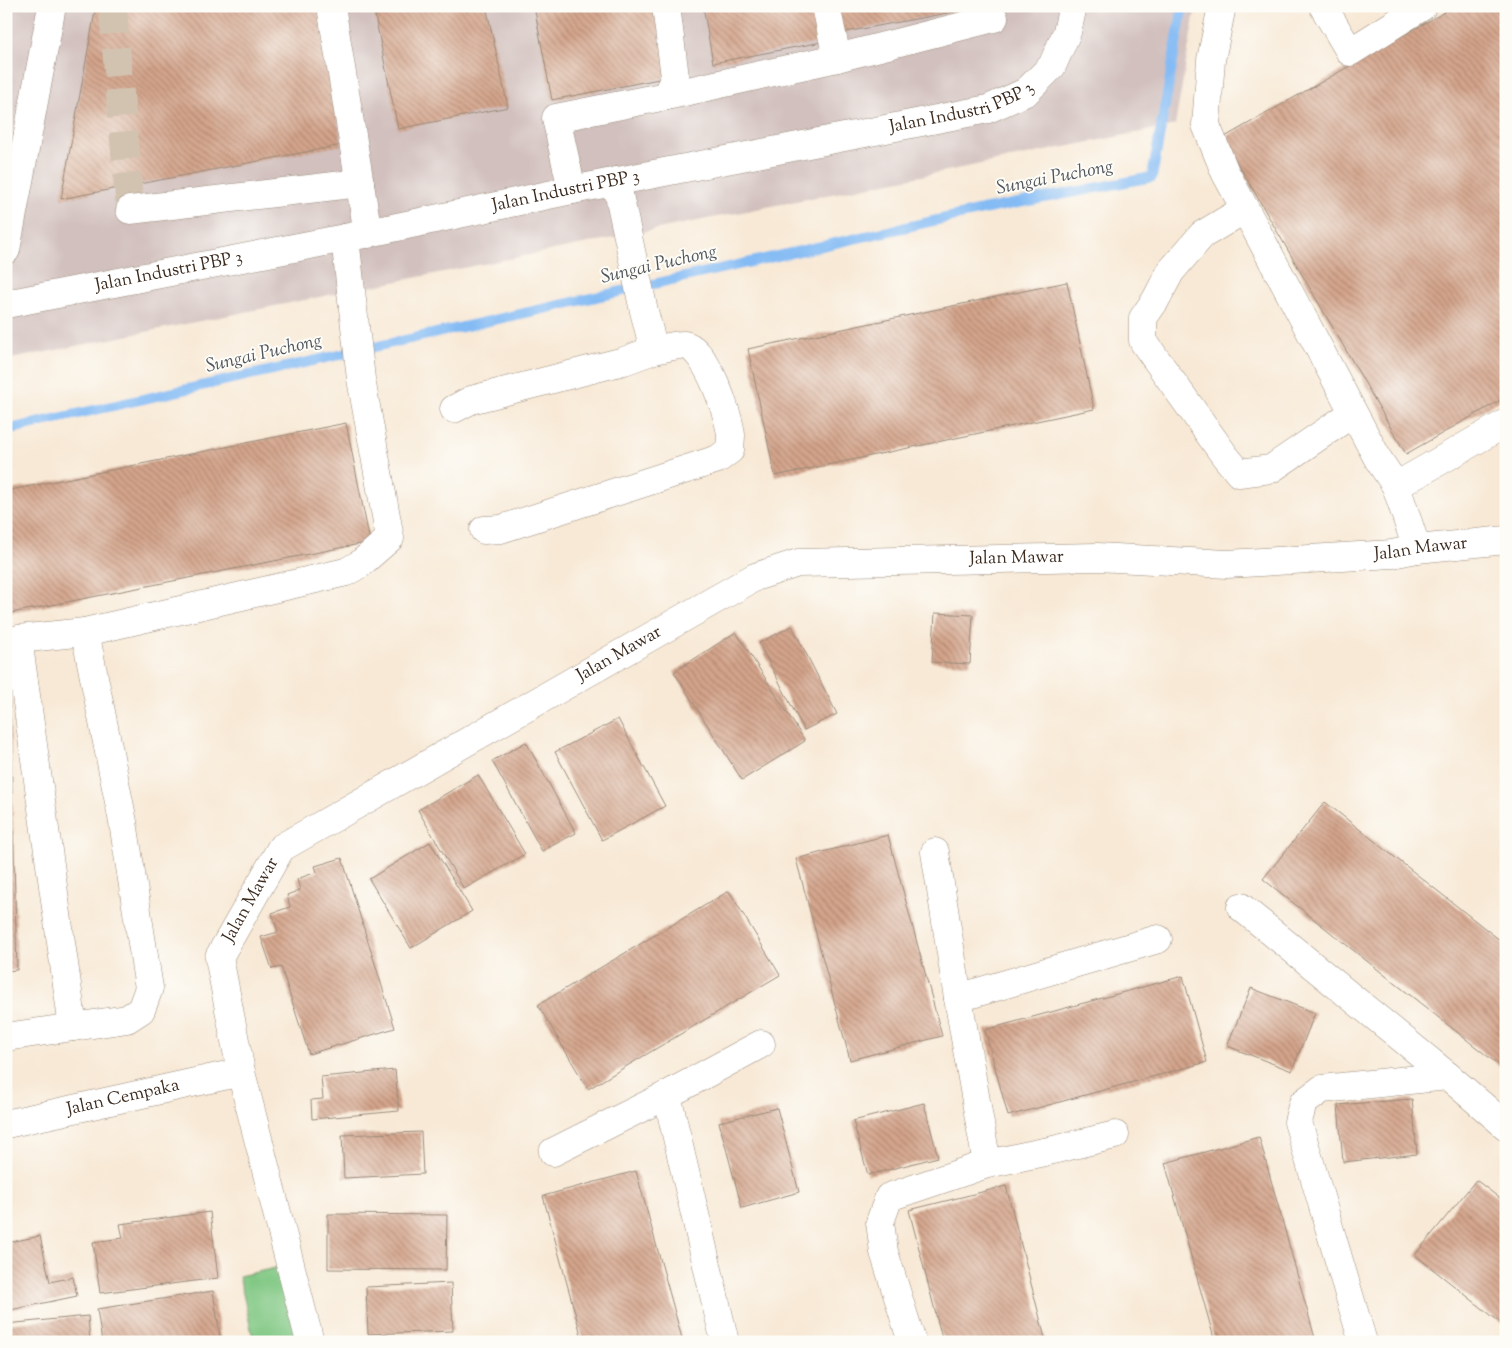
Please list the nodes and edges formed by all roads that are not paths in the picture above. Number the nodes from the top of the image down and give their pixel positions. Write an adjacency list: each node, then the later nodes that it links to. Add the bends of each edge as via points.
1 (52, 6): 18 (street)
2 (331, 6): 13 (street)
3 (666, 6): 11 (street, via 675,77)
4 (826, 6): 10 (street)
5 (1073, 6): 12 (street, Jalan Industri PBP 3, via 1067,32 1052,66 1026,92 988,108)
6 (1222, 6): 15 (street, via 1211,60 1206,125)
7 (1323, 6): 8 (street, via 1350,52)
8 (1423, 6)
9 (994, 18): 10 (street)
10 (837, 58): 11 (street)
11 (666, 96): 14 (street, via 556,118)
12 (616, 181): 14 (street, Jalan Industri PBP 3); 20 (street)
13 (360, 183): 16 (street); 17 (street)
14 (572, 190): 17 (street, Jalan Industri PBP 3)
15 (1245, 209): 22 (street); 22 (street, via 1202,235 1171,271 1144,318 1144,340 1239,473 1271,469)
16 (130, 210)
17 (357, 236): 19 (street, Jalan Industri PBP 3); 28 (street, via 354,322 390,538 346,572)
18 (6, 250)
19 (6, 304)
20 (654, 350): 21 (street, via 624,361 471,400); 25 (street, via 684,345 702,359 722,400 731,434 730,450 718,459 501,529)
21 (454, 409)
22 (1353, 413): 24 (street)
23 (1506, 423): 24 (street)
24 (1396, 486): 27 (street)
25 (484, 530)
26 (1506, 540): 27 (street, Jalan Mawar)
27 (1417, 549): 36 (street, Jalan Mawar, via 1392,554 1227,564 1097,557 798,562 755,577 281,848 219,957)
28 (85, 632): 33 (street, via 123,822 149,988 141,1010 127,1019); 33 (street, via 18,639)
29 (935, 852): 32 (street)
30 (1241, 907): 37 (street)
31 (1158, 939): 32 (street)
32 (958, 998): 43 (street)
33 (73, 1026): 34 (street)
34 (6, 1037)
35 (761, 1044): 38 (street)
36 (241, 1072): 39 (street, Jalan Cempaka); 44 (street, Jalan Mawar)
37 (1448, 1076): 40 (street); 47 (street, via 1322,1089 1303,1103 1298,1122)
38 (667, 1095): 42 (street); 45 (street)
39 (6, 1124)
40 (1506, 1126)
41 (1115, 1135): 43 (street)
42 (553, 1152)
43 (987, 1164): 46 (street, via 889,1197 880,1222 884,1252)
44 (310, 1342)
45 (725, 1342)
46 (912, 1342)
47 (1363, 1342)

